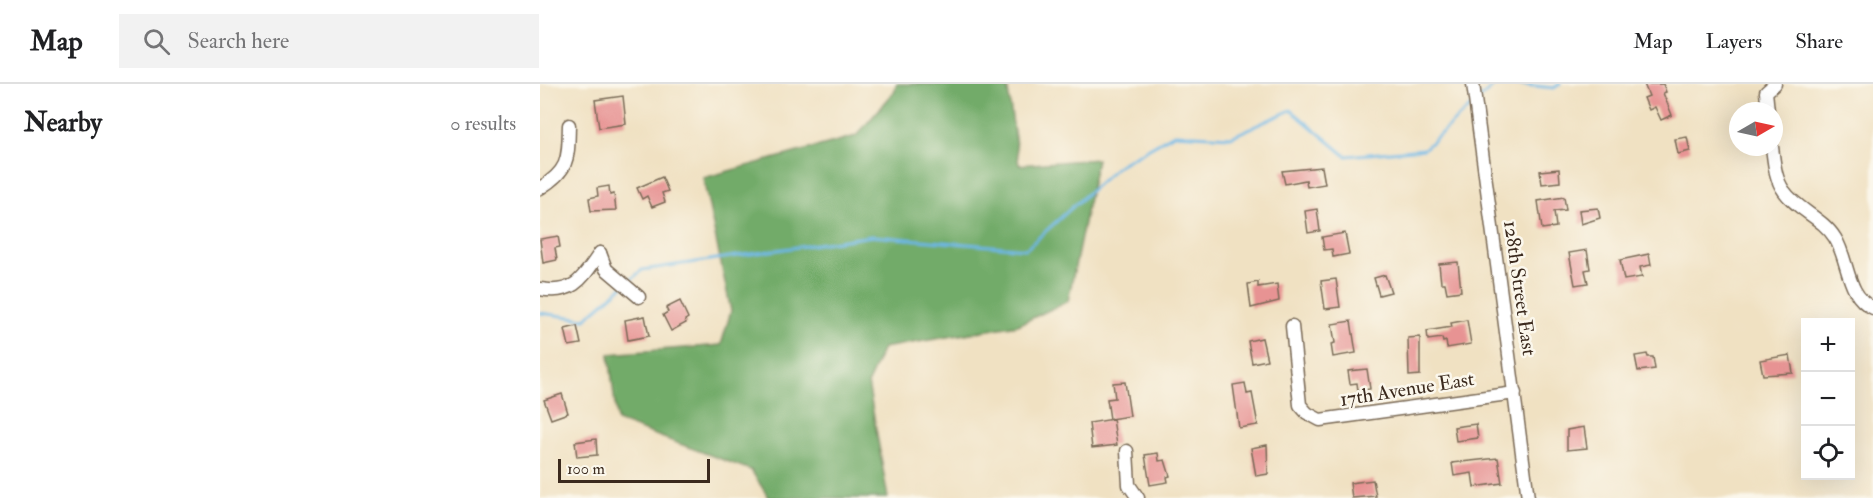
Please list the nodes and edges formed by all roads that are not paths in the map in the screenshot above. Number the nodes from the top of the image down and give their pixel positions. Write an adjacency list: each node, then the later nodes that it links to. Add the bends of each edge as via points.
1 (1473, 84): 11 (street, 128th Street East)
2 (1775, 84): 3 (street, via 1767,92)
3 (1768, 102)
4 (569, 125): 6 (street, via 568,153 559,177)
5 (1773, 156): 9 (street, via 1784,192 1836,238 1855,293)
6 (540, 188)
7 (540, 290): 8 (street, via 558,291 574,286 600,253 606,269)
8 (639, 297)
9 (1873, 308)
10 (1292, 326): 11 (street, 17th Avenue East, via 1300,405 1320,420)
11 (1515, 393): 14 (street, 128th Street East)
12 (1127, 451): 13 (street, via 1129,485)
13 (1138, 498)
14 (1527, 498)

